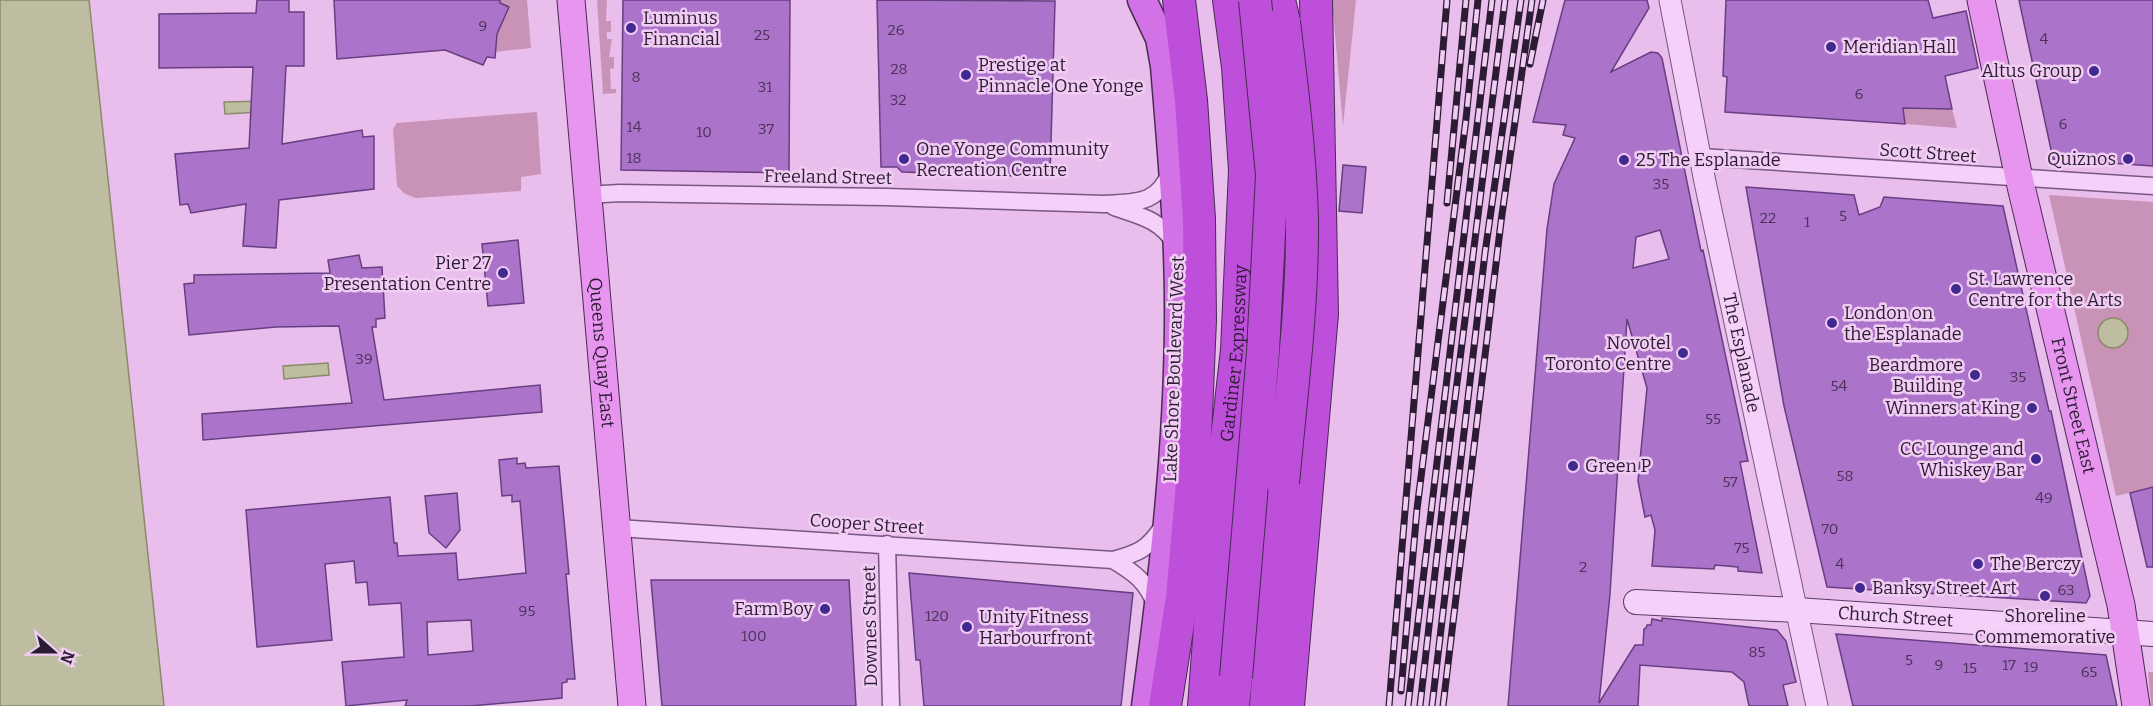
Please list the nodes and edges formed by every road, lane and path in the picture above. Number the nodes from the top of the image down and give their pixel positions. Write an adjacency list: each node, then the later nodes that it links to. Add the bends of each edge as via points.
1 (571, 0): 16 (main road, Queens Quay East)
2 (1142, 0): 13 (highway, Lake Shore Boulevard West, via 1160,38)
3 (1179, 0): 34 (highway, via 1191,100 1200,320 1194,461 1183,586)
4 (1196, 0): 20 (highway, via 1213,151 1217,338 1213,422)
5 (1229, 0): 20 (highway, Gardiner Expressway, via 1245,170 1237,350)
6 (1245, 0): 19 (highway, via 1273,172)
7 (1256, 0): 36 (highway, Gardiner Expressway, bridge, via 1272,175 1263,352)
8 (1279, 0): 38 (highway, bridge, via 1296,112 1302,219 1297,334)
9 (1316, 0): 23 (highway, via 1322,314)
10 (1670, 0): 12 (street, The Esplanade)
11 (1981, 0): 14 (main road, Front Street East)
12 (1701, 158): 14 (street, Scott Street); 27 (street, The Esplanade)
13 (1173, 166): 17 (street, Freeland Street, via 1155,195 1139,201); 18 (highway, Lake Shore Boulevard West)
14 (2019, 178): 15 (street, Scott Street); 29 (main road, Front Street East)
15 (2153, 186)
16 (587, 195): 17 (street, Freeland Street, via 886,197); 22 (main road, Queens Quay East)
17 (1104, 204): 18 (street, Freeland Street, via 1153,220)
18 (1178, 247): 21 (highway, Lake Shore Boulevard West, via 1179,327)
19 (1282, 280): 23 (highway, via 1299,422); 37 (highway)
20 (1219, 508): 35 (highway, Gardiner Expressway)
21 (1168, 520): 25 (street, Cooper Street, via 1151,544 1139,553); 28 (highway, Lake Shore Boulevard West)
22 (618, 528): 24 (street, Cooper Street); 31 (main road, Queens Quay East)
23 (1304, 528): 39 (highway)
24 (887, 544): 25 (street, Cooper Street); 32 (street, Downes Street)
25 (1113, 560): 28 (street, via 1133,572 1150,590)
26 (1636, 602): 27 (main road, Church Street)
27 (1797, 610): 29 (main road, Church Street); 40 (street, The Esplanade)
28 (1157, 612): 33 (highway, Lake Shore Boulevard West)
29 (2126, 633): 30 (main road, Church Street); 41 (main road, Front Street East)
30 (2153, 634)
31 (632, 706)
32 (891, 706)
33 (1146, 706)
34 (1165, 706)
35 (1204, 706)
36 (1233, 706)
37 (1247, 706)
38 (1266, 706)
39 (1288, 706)
40 (1817, 706)
41 (2136, 706)

